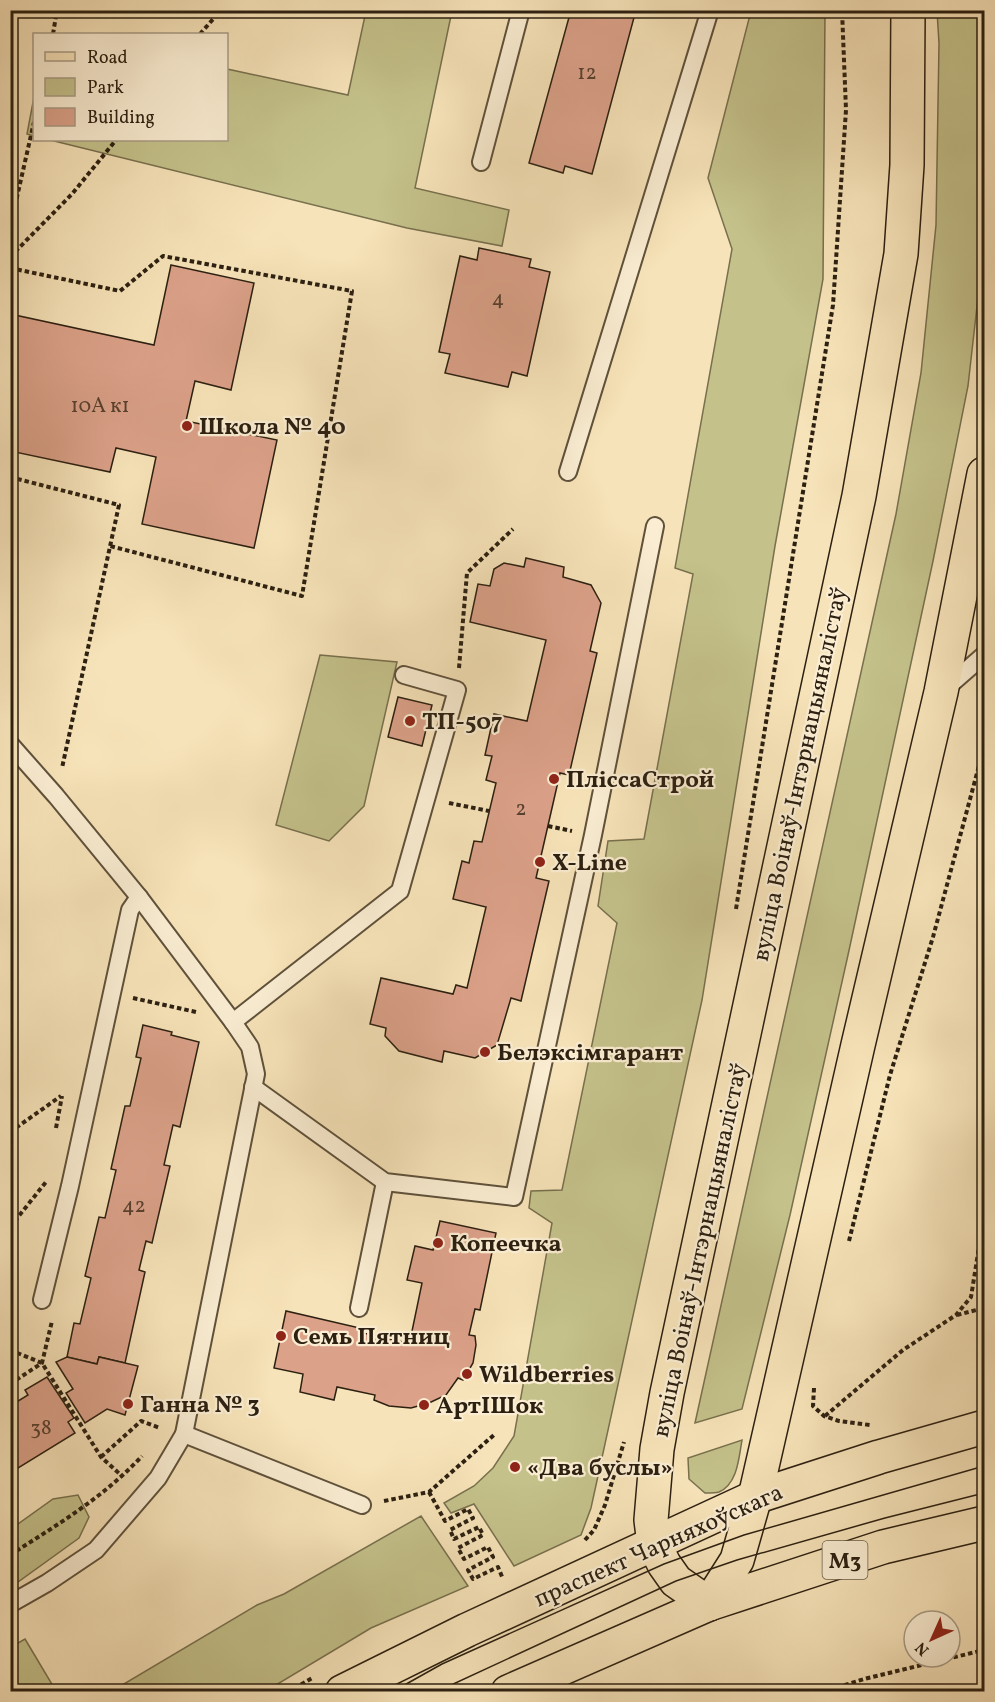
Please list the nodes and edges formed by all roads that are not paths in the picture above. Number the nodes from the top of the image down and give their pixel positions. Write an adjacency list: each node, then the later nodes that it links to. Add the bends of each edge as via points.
1 (521, 10): 4 (lane)
2 (710, 10): 5 (lane)
3 (908, 10): 23 (main road, вуліца Воінаў-Інтэрнацыяналістаў, via 907,165 901,254 859,496 667,1393 657,1449 651,1520)
4 (481, 162)
5 (568, 472)
6 (984, 474): 10 (main road)
7 (655, 526): 15 (lane, via 514,1197)
8 (984, 655): 10 (lane)
9 (404, 675): 13 (lane, via 457,690 400,891)
10 (941, 692): 20 (main road)
11 (10, 744): 12 (lane)
12 (139, 897): 13 (lane); 16 (lane, via 130,910)
13 (233, 1022): 14 (lane, via 250,1047 256,1074)
14 (253, 1087): 15 (lane); 19 (lane)
15 (385, 1182): 17 (lane)
16 (42, 1300)
17 (359, 1308)
18 (984, 1427): 20 (main road, праспект Чарняхоўскага)
19 (184, 1434): 21 (lane); 24 (lane, via 158,1478 96,1550)
20 (756, 1497): 23 (main road, праспект Чарняхоўскага); 25 (main road, via 737,1560)
21 (362, 1505)
22 (984, 1523): 25 (main road, М3, via 883,1547)
23 (654, 1544): 25 (main road, вуліца Воінаў-Інтэрнацыяналістаў, via 676,1581); 26 (main road, праспект Чарняхоўскага)
24 (10, 1604)
25 (709, 1604): 27 (main road, М3)
26 (342, 1692)
27 (508, 1692)

